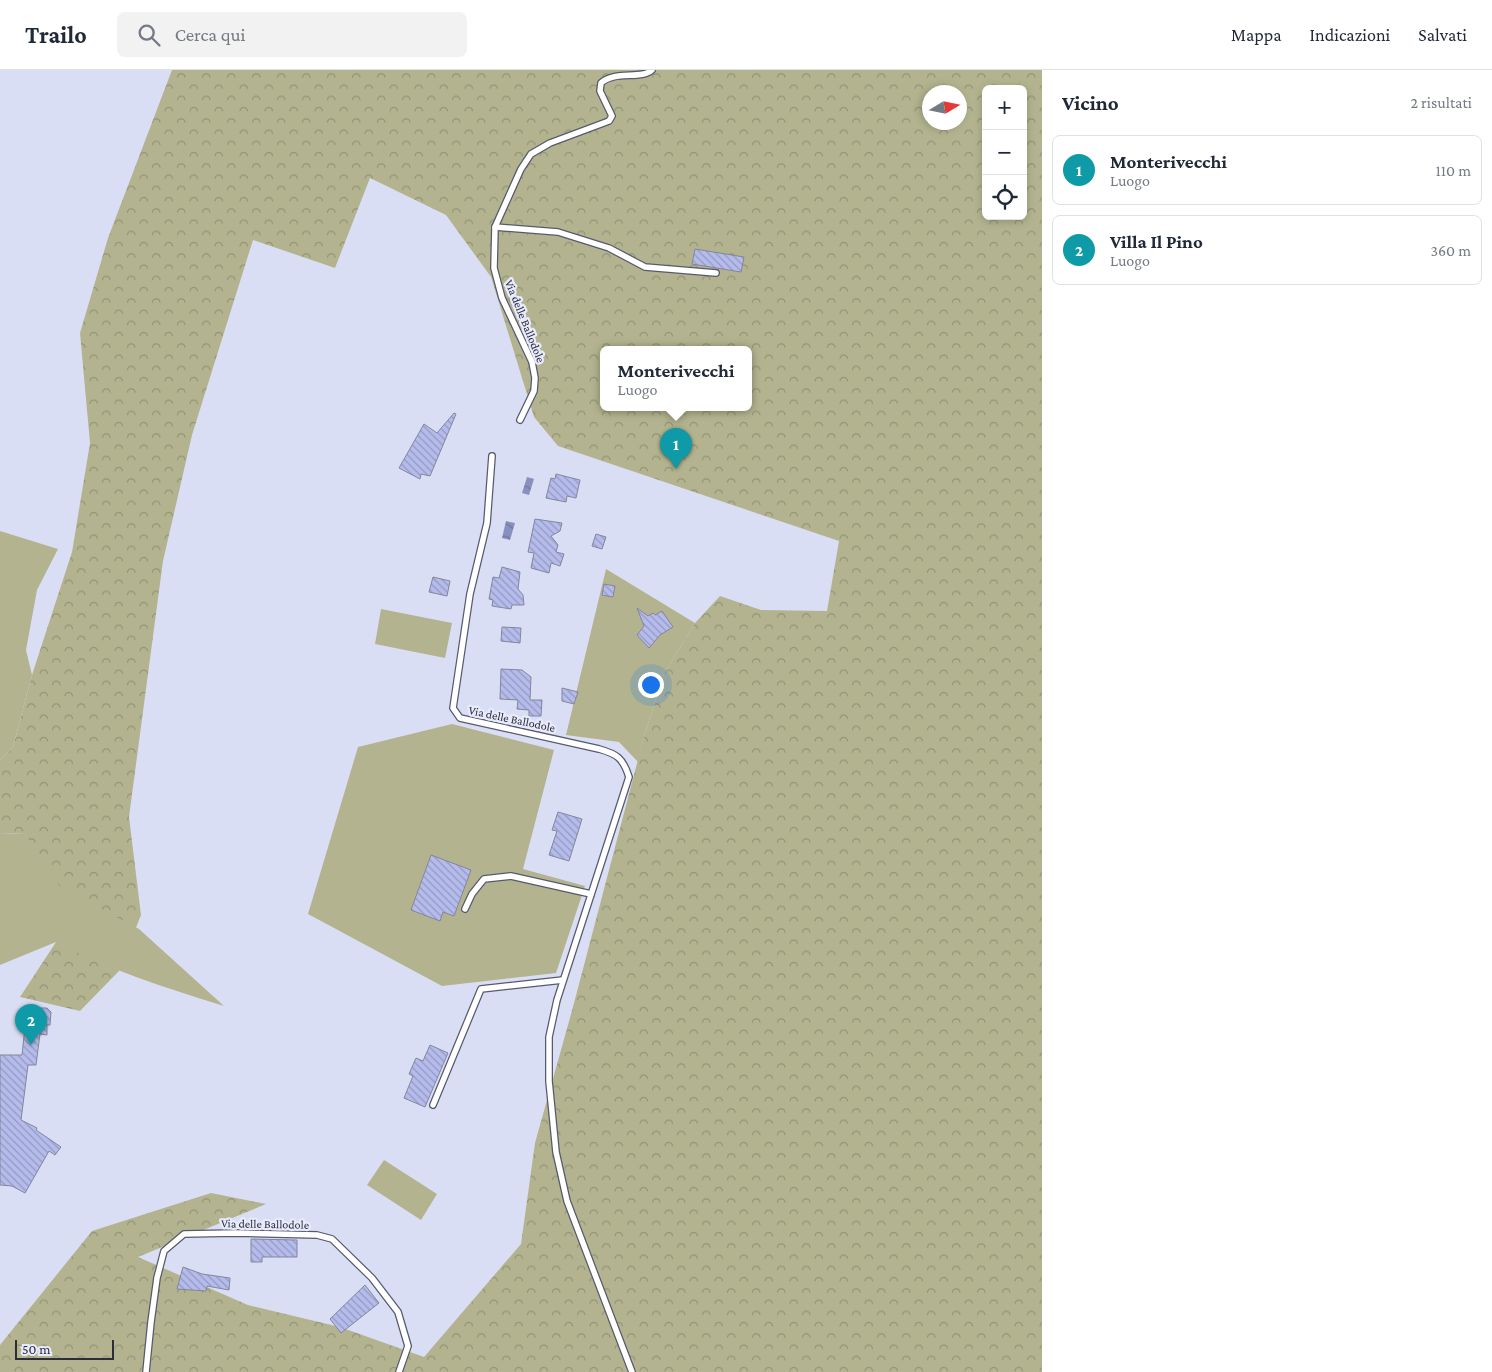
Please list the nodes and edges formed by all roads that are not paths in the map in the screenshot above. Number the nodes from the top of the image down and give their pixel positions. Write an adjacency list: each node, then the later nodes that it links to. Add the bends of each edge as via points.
1 (652, 70): 2 (lane, Via delle Ballodole, via 645,74 606,78 600,84 600,91 612,116 610,122 550,143 531,154)
2 (495, 227): 3 (lane, via 558,232 609,248 645,267); 4 (lane, Via delle Ballodole, via 494,268 502,298 532,362 535,378 534,391)
3 (716, 273)
4 (520, 420)
5 (492, 456): 6 (lane, Via delle Ballodole, via 487,523 470,594 453,708 460,718 599,749 614,754 625,765 629,777)
6 (591, 894): 7 (lane, via 511,876 484,879); 8 (lane, Via delle Ballodole)
7 (465, 909)
8 (563, 980): 9 (lane, via 482,990); 12 (lane, Via delle Ballodole, via 549,1037 549,1081 556,1152 567,1201)
9 (433, 1105)
10 (146, 1372): 11 (lane, Via delle Ballodole, via 157,1278 164,1251 184,1234 236,1232 318,1235 332,1239 372,1278 398,1312 408,1346)
11 (398, 1372)
12 (632, 1372)

